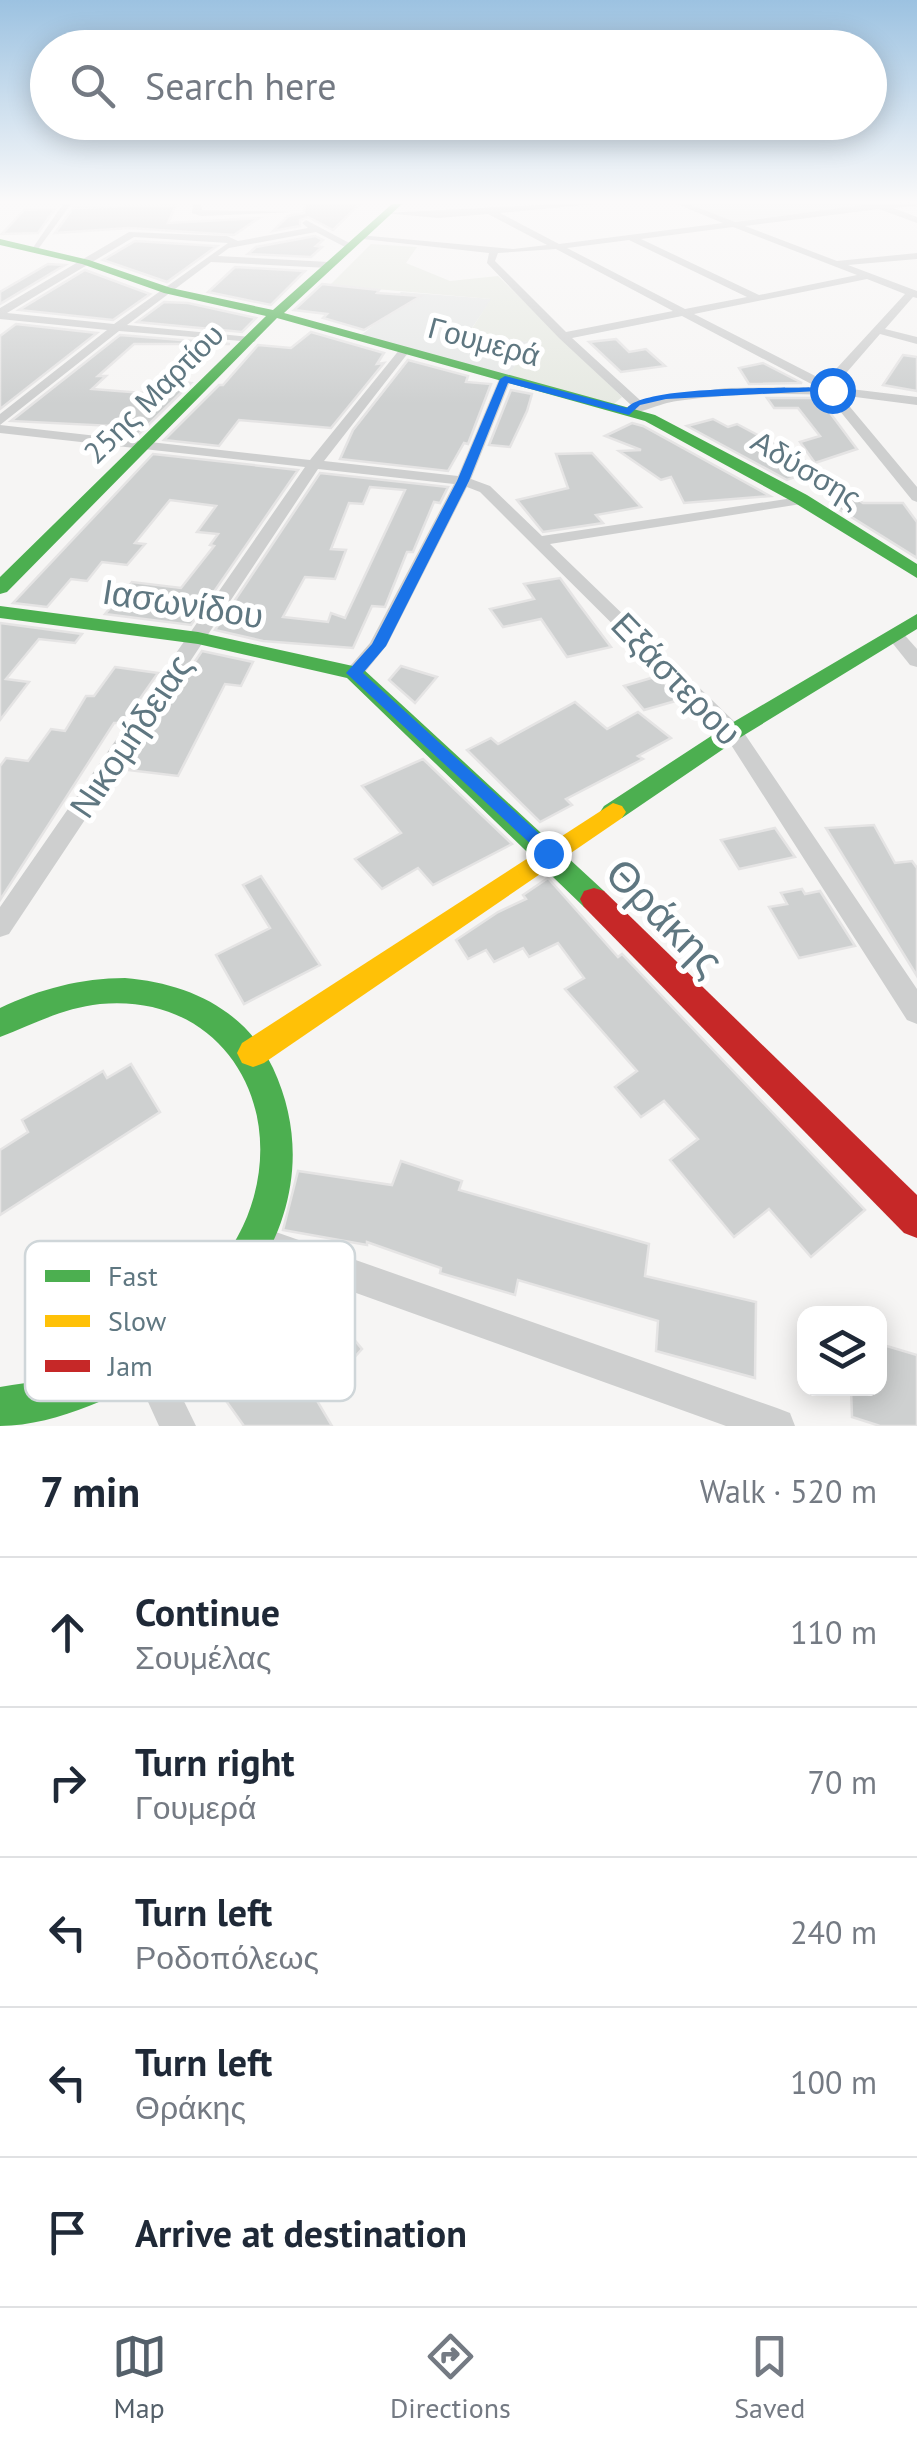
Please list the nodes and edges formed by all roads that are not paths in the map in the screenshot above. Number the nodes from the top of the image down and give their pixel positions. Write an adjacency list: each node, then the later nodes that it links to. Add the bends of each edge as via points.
1 (71, 271): 15 (street)
2 (109, 271): 10 (street, Γουμερά)
3 (195, 271): 10 (street)
4 (322, 271): 13 (street, 25ης Μαρτίου)
5 (500, 271): 18 (street)
6 (601, 271): 14 (street)
7 (701, 271): 12 (street)
8 (849, 271): 9 (street)
9 (865, 277): 11 (street); 12 (street)
10 (168, 291): 13 (street, Γουμερά); 16 (street)
11 (914, 295): 17 (street)
12 (760, 298): 14 (street)
13 (276, 314): 19 (street, 25ης Μαρτίου); 21 (street, Γουμερά)
14 (684, 314): 18 (street); 23 (street)
15 (0, 315): 16 (street)
16 (118, 326): 19 (street); 26 (street)
17 (880, 332): 20 (street); 23 (street)
18 (563, 336): 25 (street)
19 (250, 340): 29 (street, 25ης Μαρτίου)
20 (917, 341)
21 (404, 351): 22 (street, Γουμερά); 30 (street, Νικομήδειας)
22 (505, 379): 25 (street, Γουμερά); 31 (street)
23 (830, 389): 24 (street); 25 (street, via 666,396); 32 (street)
24 (917, 401)
25 (633, 407): 27 (street, Γουμερά)
26 (0, 421)
27 (662, 424): 33 (street, Αδύσσης)
28 (0, 429): 29 (street)
29 (143, 446): 30 (street); 36 (street, 25ης Μαρτίου)
30 (315, 462): 31 (street); 40 (street, Νικομήδειας)
31 (463, 481): 34 (street, Εξάστερου, via 486,489); 42 (street, via 378,646)
32 (917, 497)
33 (801, 499): 34 (street); 35 (street, Αδύσσης)
34 (539, 541): 43 (street, Εξάστερου)
35 (917, 572)
36 (0, 588)
37 (0, 612): 40 (street, Ιασωνίδου)
38 (917, 620): 39 (street)
39 (895, 635): 41 (street); 43 (street)
40 (198, 638): 42 (street, Ιασωνίδου); 45 (street, Νικομήδειας)
41 (917, 661)
42 (354, 673): 44 (street, Θράκης)
43 (733, 732): 44 (street); 46 (street, Εξάστερου)
44 (548, 853): 48 (street); 49 (street, Θράκης)
45 (0, 927)
46 (917, 1012)
47 (0, 1023): 48 (street, via 70,996 130,989 183,999 220,1019)
48 (254, 1053): 50 (street, via 278,1131)
49 (917, 1220)
50 (256, 1241)
51 (355, 1276): 57 (street)
52 (69, 1401): 55 (street)
53 (166, 1401): 56 (street)
54 (0, 1407): 55 (street)
55 (41, 1415)
56 (178, 1426)
57 (777, 1426)

